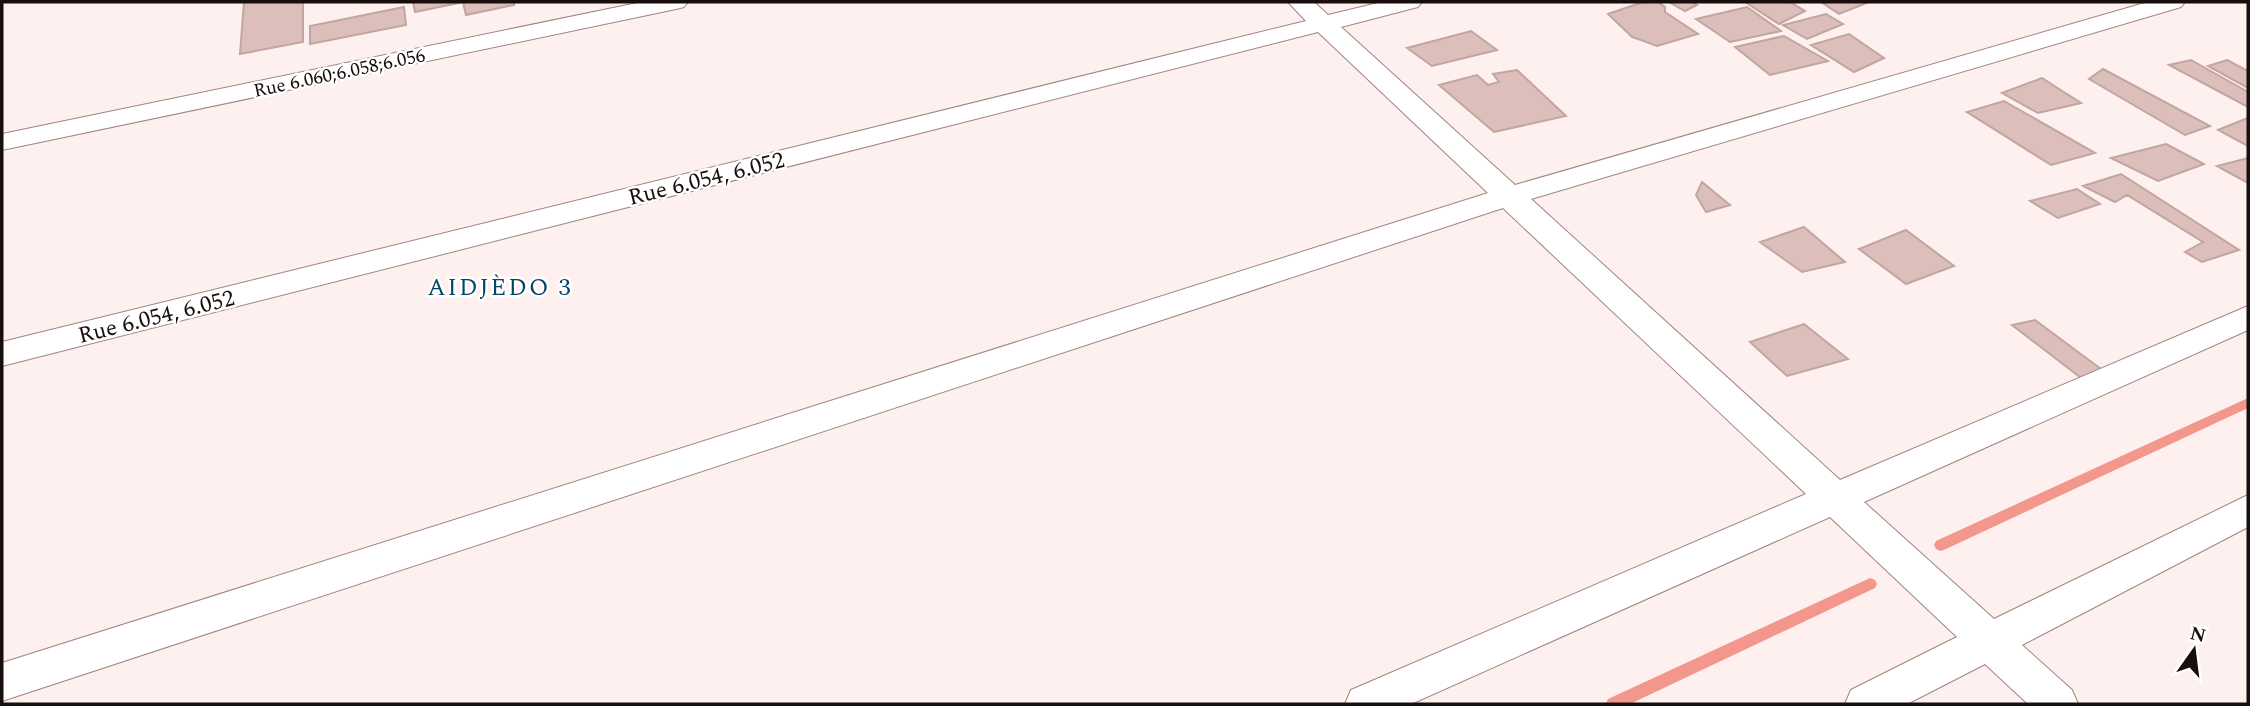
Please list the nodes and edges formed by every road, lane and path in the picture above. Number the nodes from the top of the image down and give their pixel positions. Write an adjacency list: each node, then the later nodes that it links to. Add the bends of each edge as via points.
1 (676, 2): 6 (street, Rue 6.060;6.058;6.056)
2 (1300, 2): 5 (street)
3 (1410, 2): 5 (street, Rue 6.054, 6.052)
4 (2173, 2): 7 (street)
5 (1323, 23): 7 (street); 9 (street, Rue 6.054, 6.052)
6 (2, 142)
7 (1509, 196): 10 (street); 13 (street)
8 (2248, 317): 10 (street)
9 (2, 354)
10 (1835, 498): 12 (street); 14 (street)
11 (2248, 510): 12 (street)
12 (1990, 642): 15 (street); 16 (street)
13 (2, 682)
14 (1366, 704)
15 (1866, 704)
16 (2057, 704)

